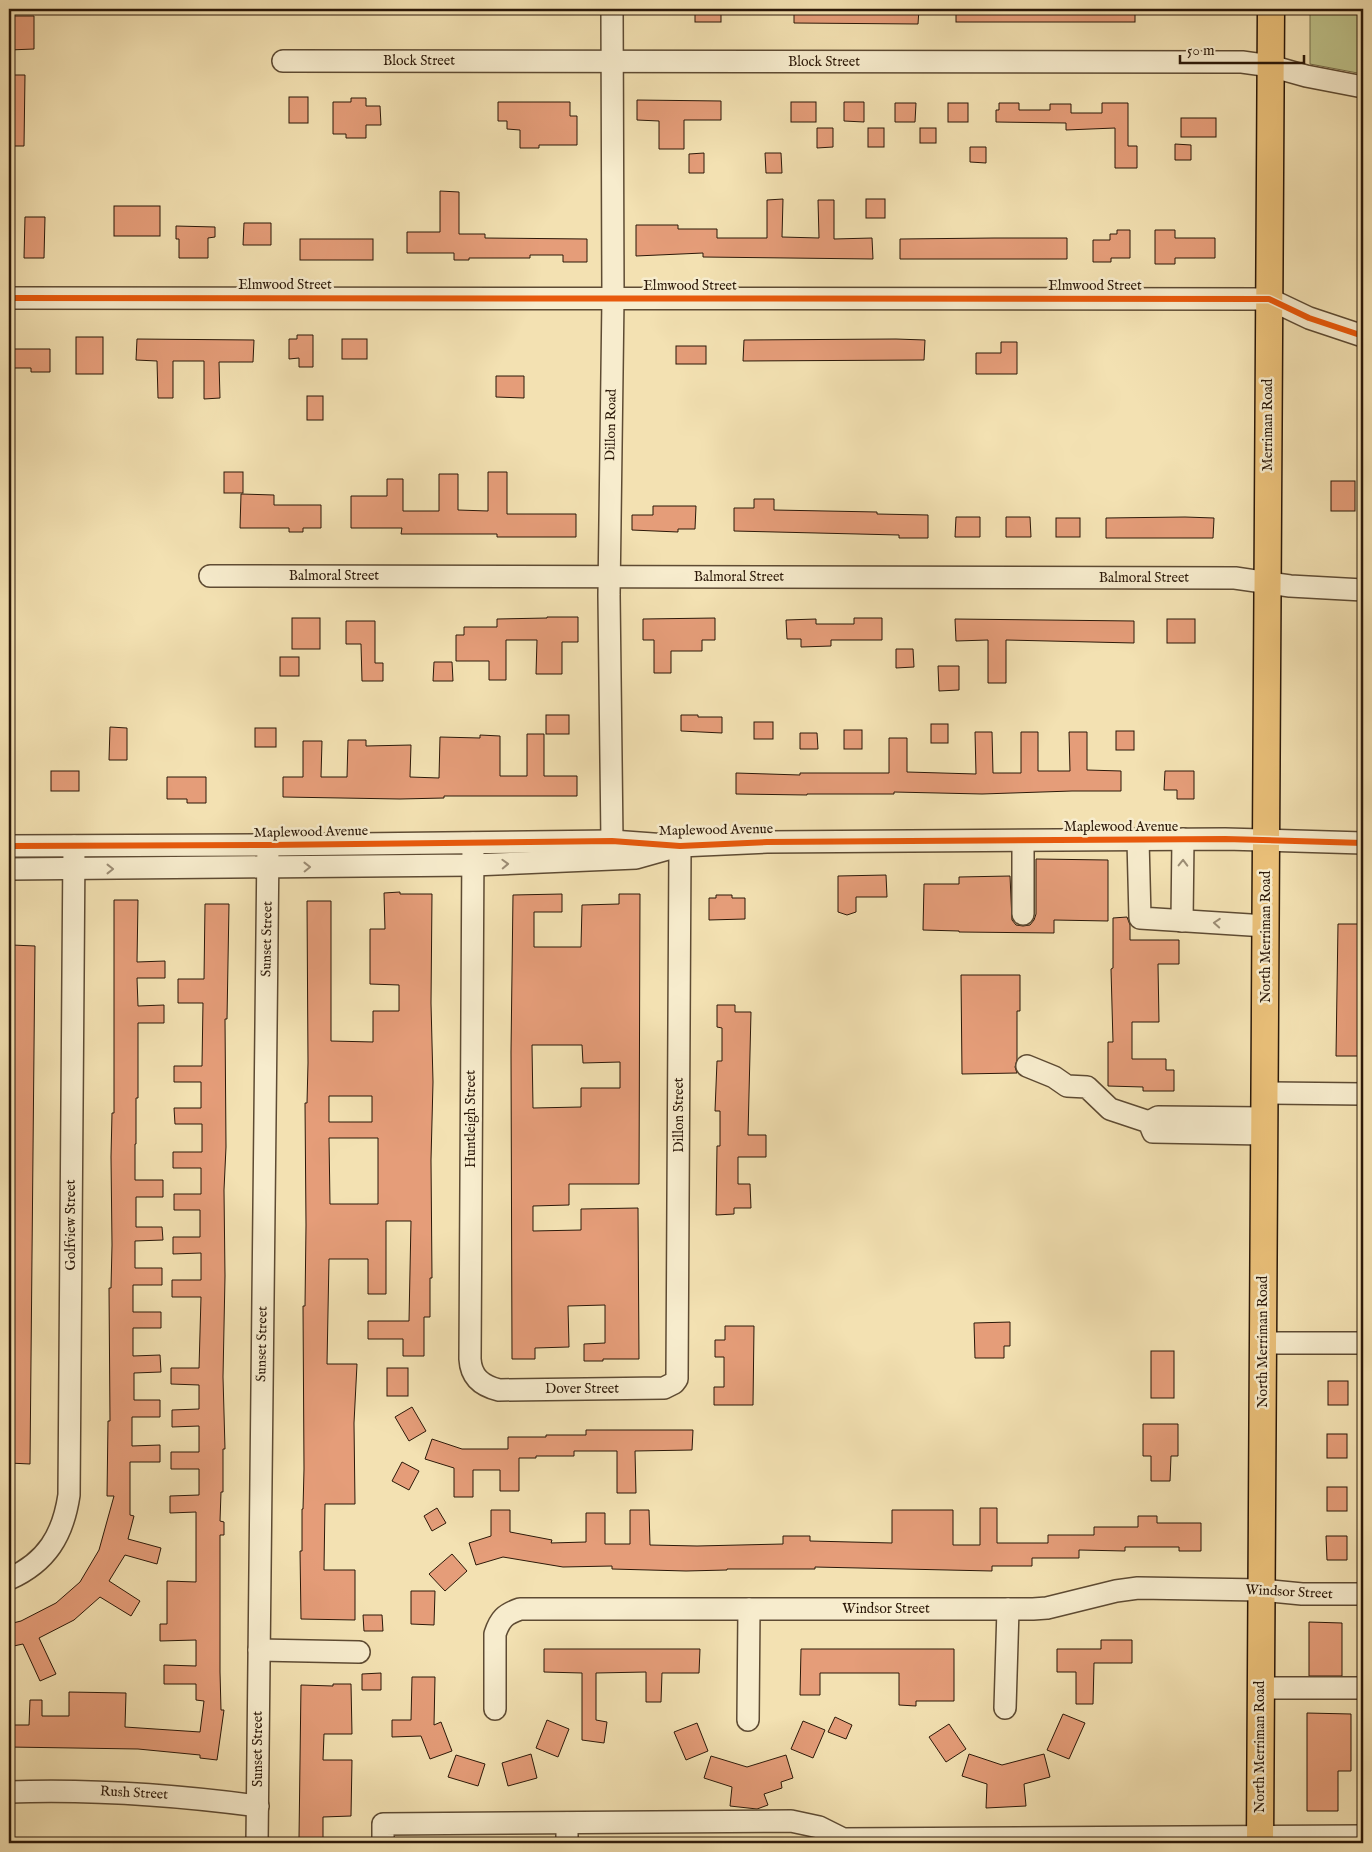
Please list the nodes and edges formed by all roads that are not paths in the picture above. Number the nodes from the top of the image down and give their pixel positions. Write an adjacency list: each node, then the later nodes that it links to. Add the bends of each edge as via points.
1 (612, 9): 4 (street, Dillon Road)
2 (1271, 9): 5 (main road, Merriman Road)
3 (283, 61): 4 (street, Block Street)
4 (611, 62): 5 (street, Block Street, via 1242,62); 8 (street, Dillon Road)
5 (1271, 66): 6 (street, Block Street); 9 (main road, Merriman Road)
6 (1363, 87)
7 (9, 298): 8 (street, Elmwood Street)
8 (613, 298): 9 (street, Elmwood Street); 12 (street, Dillon Road)
9 (1269, 299): 10 (street, Elmwood Street, via 1309,318); 13 (main road, Merriman Road)
10 (1363, 336)
11 (210, 576): 12 (street, Balmoral Street)
12 (610, 577): 13 (street, Balmoral Street, via 1235,578); 17 (street, Dillon Road)
13 (1267, 581): 14 (street, Balmoral Street, via 1290,586); 19 (main road, Merriman Road)
14 (1363, 590)
15 (1183, 839): 16 (street, Maplewood Avenue); 19 (street, Maplewood Avenue); 31 (street, one-way to 15)
16 (1138, 840): 18 (street, Maplewood Avenue); 31 (street, via 1140,918)
17 (612, 841): 20 (street, Maplewood Avenue); 25 (street, Maplewood Avenue)
18 (1023, 841): 25 (street, Maplewood Avenue, via 767,842); 30 (street)
19 (1266, 841): 21 (street, Maplewood Avenue); 32 (main road, North Merriman Road)
20 (473, 843): 22 (street, Maplewood Avenue); 26 (street, Huntleigh Street)
21 (1363, 843)
22 (268, 845): 24 (street, Maplewood Avenue); 27 (street, Sunset Street)
23 (9, 846): 24 (street, Maplewood Avenue)
24 (74, 846): 29 (street, Golfview Street)
25 (680, 846): 26 (street, Maplewood Avenue, one-way to 25, via 636,858); 38 (street, Dillon Street, via 677,1379)
26 (473, 865): 27 (street, Maplewood Avenue, one-way to 26); 39 (street, Huntleigh Street, via 470,1359 476,1377)
27 (268, 867): 29 (street, Maplewood Avenue, one-way to 27); 45 (street, Sunset Street)
28 (9, 869): 29 (street, Maplewood Avenue)
29 (74, 869): 40 (street, Golfview Street, via 69,1495 61,1529 46,1554 30,1568)
30 (1023, 914)
31 (1182, 921): 32 (street, one-way to 31)
32 (1266, 926): 35 (main road, North Merriman Road)
33 (1026, 1066): 35 (street, via 1054,1076 1067,1086 1087,1087 1110,1109 1149,1122 1158,1117)
34 (1363, 1094): 35 (street)
35 (1264, 1115): 36 (main road, North Merriman Road)
36 (1263, 1343): 37 (street); 41 (main road, North Merriman Road)
37 (1363, 1343)
38 (674, 1383): 39 (street, Dover Street, via 664,1388 499,1390)
39 (488, 1387)
40 (9, 1579)
41 (1261, 1590): 42 (street, Windsor Street); 44 (street, Windsor Street, via 1138,1588 1047,1608); 47 (main road, North Merriman Road)
42 (1363, 1594)
43 (749, 1609): 44 (street, Windsor Street); 50 (street, Windsor Street, via 520,1609 508,1613 498,1623 495,1634); 51 (street)
44 (1008, 1609): 49 (street)
45 (259, 1650): 46 (street); 53 (street, Sunset Street)
46 (358, 1652)
47 (1261, 1688): 48 (street); 59 (main road, North Merriman Road)
48 (1363, 1688)
49 (1005, 1708)
50 (495, 1710)
51 (748, 1720)
52 (9, 1792): 53 (street, Rush Street, via 125,1792)
53 (258, 1806): 60 (street, Sunset Street)
54 (567, 1833): 56 (street, via 792,1821 819,1827 843,1838); 61 (street, via 383,1824)
55 (1363, 1836): 59 (street)
56 (948, 1840): 57 (street)
57 (1004, 1840): 58 (street)
58 (1188, 1840): 59 (street)
59 (1260, 1840)
60 (257, 1843)
61 (383, 1843)

